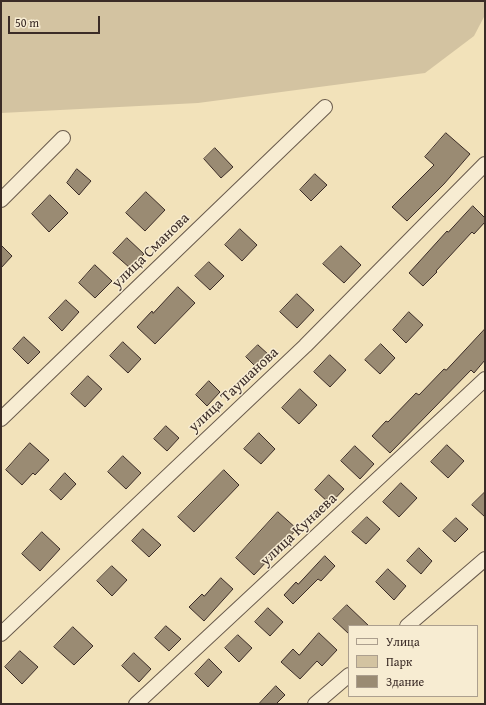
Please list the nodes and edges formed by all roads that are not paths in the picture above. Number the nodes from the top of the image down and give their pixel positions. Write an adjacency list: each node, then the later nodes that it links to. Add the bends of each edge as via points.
1 (325, 107): 6 (street, улица Сманова)
2 (63, 138): 4 (street)
3 (485, 164): 9 (street, улица Таушанова, via 305,346)
4 (1, 200)
5 (485, 379): 11 (street, улица Кунаева)
6 (1, 419)
7 (485, 559): 8 (street)
8 (408, 625)
9 (1, 634)
10 (348, 677): 12 (street)
11 (136, 704)
12 (316, 704)

